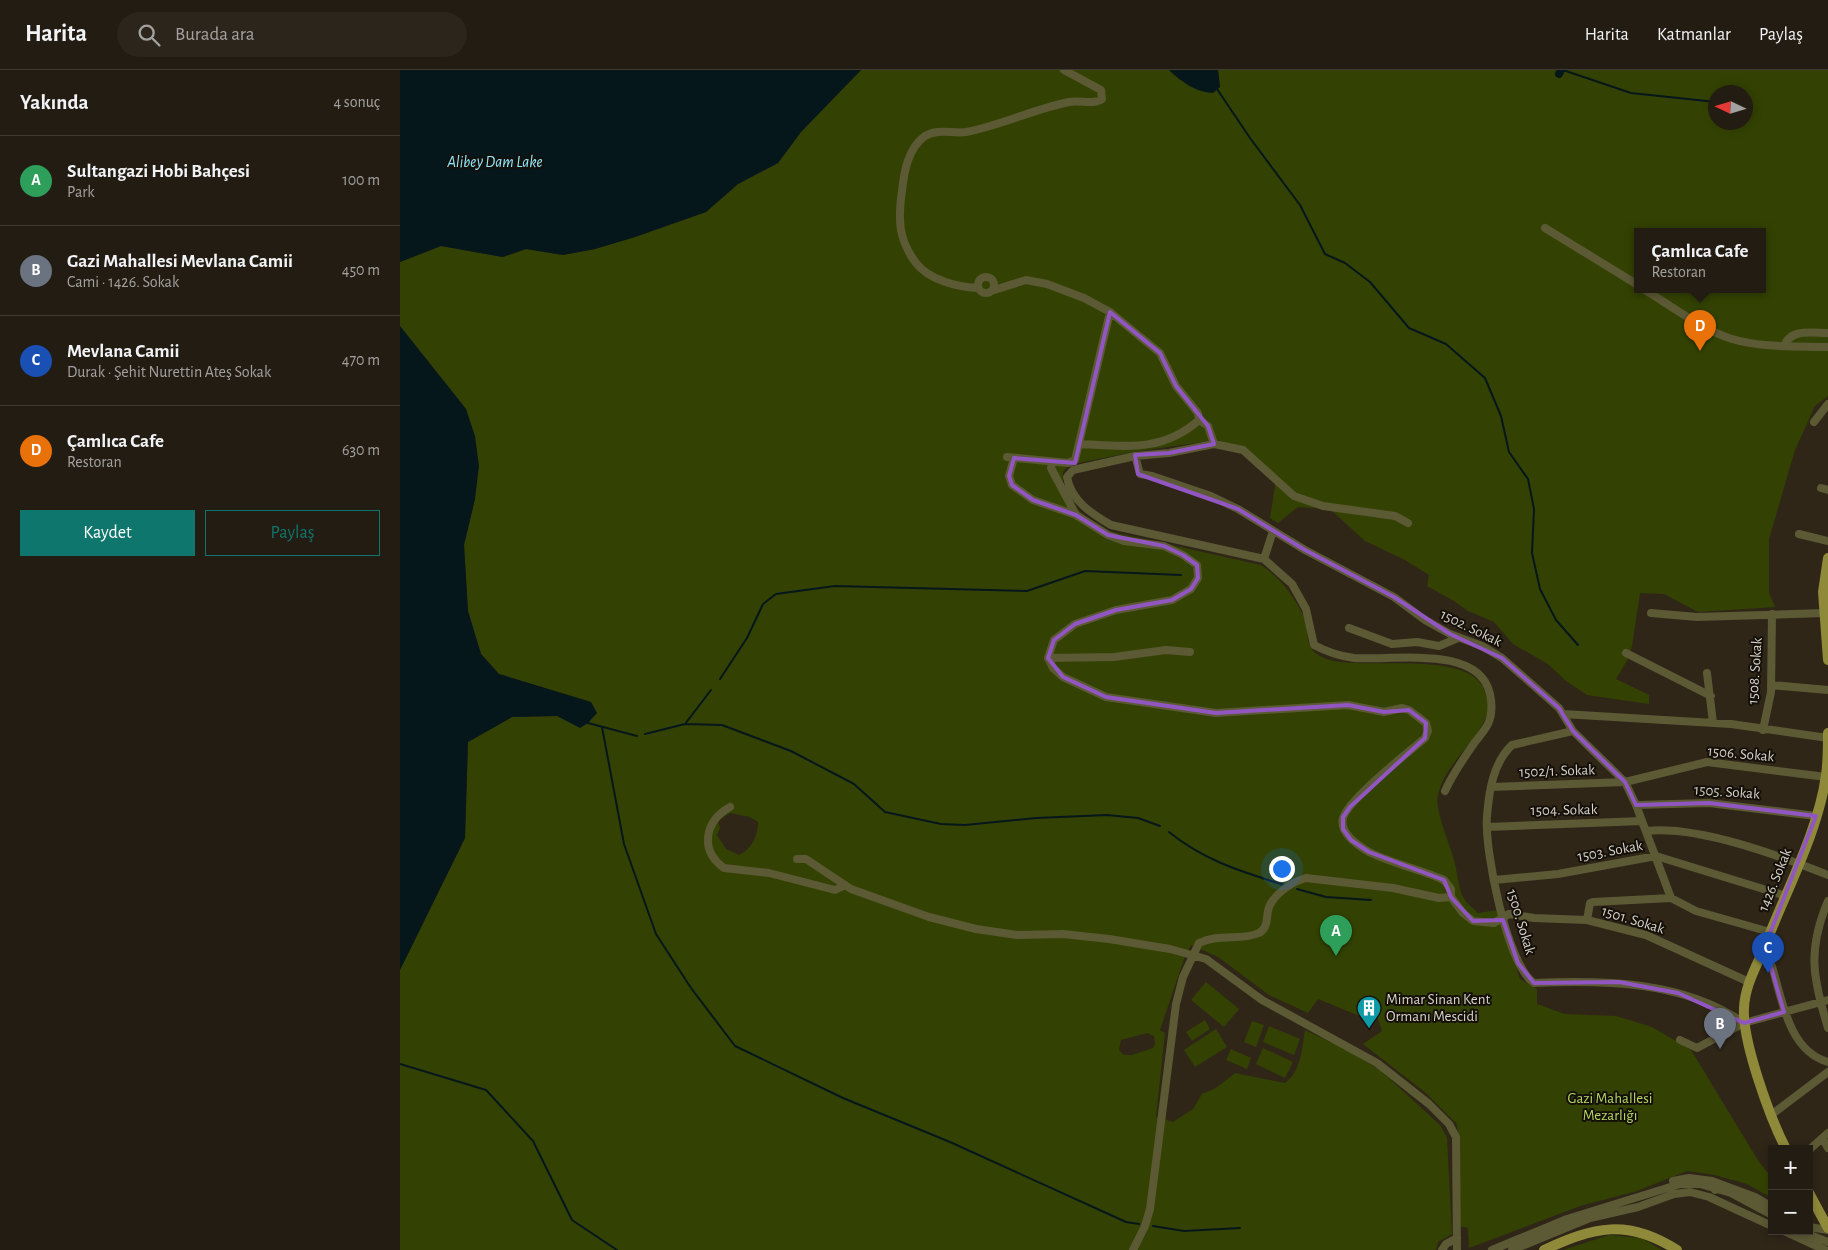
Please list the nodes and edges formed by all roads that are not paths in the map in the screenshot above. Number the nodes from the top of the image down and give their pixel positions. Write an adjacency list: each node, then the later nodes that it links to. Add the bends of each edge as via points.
1 (1064, 70): 4 (street, via 1094,84 1101,90 1102,99 1060,104 964,132 942,131 925,136 905,166 898,221 908,252 920,268 938,278 960,287)
2 (1545, 228): 3 (street)
3 (1634, 283)
4 (978, 288): 5 (street, via 984,293); 5 (street, via 979,279 987,276 994,283)
5 (991, 291): 7 (street, via 1026,280 1047,284)
6 (1650, 293): 9 (street, via 1732,339)
7 (1110, 312): 12 (street, via 1160,353 1176,386 1198,413); 14 (street)
8 (1828, 333): 9 (street, via 1796,333 1787,338)
9 (1784, 346): 10 (street)
10 (1828, 347)
11 (1828, 404): 13 (street)
12 (1199, 420): 14 (street, via 1168,441 1138,446); 15 (street, via 1208,426)
13 (1814, 422)
14 (1079, 444): 17 (street, via 1072,463)
15 (1214, 444): 16 (street); 19 (street, via 1243,450 1294,496 1323,506 1395,516)
16 (1135, 456): 20 (street, 1502. Sokak, via 1140,474 1210,496); 24 (street, via 1073,470 1067,477 1069,488 1094,515 1111,525)
17 (1052, 462): 18 (street, via 1051,468); 18 (street, via 1011,457 1012,485 1033,500)
18 (1076, 515): 35 (street, via 1124,541 1164,546 1183,555 1197,566 1198,578 1191,589 1172,600 1116,610 1075,624 1054,640)
19 (1408, 523)
20 (1273, 531): 24 (street); 31 (street, 1502. Sokak, via 1394,597 1425,620)
21 (1799, 534): 22 (street)
22 (1828, 541)
23 (1828, 558): 25 (main road)
24 (1264, 559): 36 (street, via 1292,584 1306,609 1314,645 1333,654 1354,658)
25 (1826, 590): 27 (main road)
26 (1651, 613): 28 (street, via 1697,617)
27 (1824, 613): 28 (street); 29 (main road)
28 (1772, 614): 39 (street, 1508. Sokak)
29 (1826, 624): 37 (main road)
30 (1349, 628): 32 (street, via 1392,644 1417,642)
31 (1458, 638): 32 (street); 42 (street, 1502. Sokak, via 1482,646 1502,658)
32 (1439, 646): 36 (street)
33 (1190, 652): 35 (street, via 1166,650 1114,657)
34 (1626, 653): 41 (street)
35 (1048, 658): 66 (street, 1501. Sokak, via 1052,668 1063,677 1106,697 1184,709 1216,712 1348,705 1378,711 1409,710 1426,723 1428,731 1425,738 1366,790 1343,817 1343,829 1351,840 1369,852 1444,880 1451,889)
36 (1429, 658): 52 (street, via 1478,671 1487,682 1492,704 1488,723)
37 (1828, 660)
38 (1707, 673): 41 (street)
39 (1771, 685): 40 (street); 44 (street, 1508. Sokak)
40 (1828, 690)
41 (1711, 696): 43 (street)
42 (1563, 714): 43 (street); 45 (street, 1502. Sokak)
43 (1714, 723): 44 (street)
44 (1763, 730): 47 (street)
45 (1573, 731): 50 (street, 1502. Sokak); 51 (street, 1500. Sokak, via 1512,745 1497,764)
46 (1828, 734): 47 (main road, 1426. Sokak)
47 (1828, 738): 48 (main road, 1426. Sokak)
48 (1828, 746): 49 (main road, 1426. Sokak)
49 (1827, 770): 50 (street, 1506. Sokak, via 1707,762); 55 (main road, 1426. Sokak)
50 (1625, 782): 51 (street, 1502/1. Sokak); 53 (street, 1502. Sokak)
51 (1491, 786): 57 (street, 1500. Sokak)
52 (1445, 791)
53 (1636, 805): 55 (street, 1505. Sokak, via 1709,802); 56 (street, 1502. Sokak)
54 (730, 807): 64 (street, via 716,816 707,842 712,857 724,868 769,873 835,890)
55 (1816, 816): 61 (main road, 1426. Sokak)
56 (1642, 821): 57 (street, 1504. Sokak); 58 (street, 1502. Sokak)
57 (1487, 827): 63 (street, 1500. Sokak)
58 (1646, 831): 59 (street, 1502. Sokak); 61 (street, via 1720,839)
59 (1656, 856): 63 (street, 1503. Sokak, via 1558,874); 65 (street, 1503. Sokak); 67 (street, 1502. Sokak)
60 (797, 859): 64 (street, via 806,859)
61 (1798, 863): 62 (street); 65 (main road, 1426. Sokak)
62 (1828, 875)
63 (1494, 880): 69 (street, 1500. Sokak)
64 (845, 885): 73 (street, via 929,917 976,929 1017,935 1063,934 1109,939)
65 (1786, 896): 71 (main road, 1426. Sokak)
66 (1451, 897): 69 (street, 1501. Sokak, via 1473,921 1494,923); 73 (street, via 1439,898 1393,888 1306,878 1296,880 1269,906 1266,926 1259,933 1206,939)
67 (1671, 898): 70 (street, via 1593,902 1590,903); 71 (street, via 1696,911)
68 (1828, 901): 75 (street, via 1821,917 1813,959)
69 (1503, 916): 70 (street, 1501. Sokak); 77 (street, 1500. Sokak, via 1518,962 1526,977 1534,983 1619,982 1678,993)
70 (1587, 920): 74 (street, 1501. Sokak, via 1646,935)
71 (1770, 932): 72 (main road, 1426. Sokak)
72 (1765, 946): 74 (main road, 1426. Sokak); 76 (street)
73 (1192, 954): 98 (street, via 1206,959 1262,1000 1377,1063 1450,1124 1456,1137); 100 (street, via 1176,1004 1150,1209)
74 (1749, 982): 77 (main road, 1426. Sokak, via 1743,1008)
75 (1824, 1001): 76 (street); 78 (street)
76 (1784, 1012): 77 (street); 80 (street, via 1807,1051)
77 (1744, 1023): 79 (street, via 1697,1048); 82 (main road, 1426. Sokak)
78 (1828, 1028)
79 (1680, 1040)
80 (1828, 1062)
81 (1828, 1072): 82 (street)
82 (1770, 1115): 84 (main road, 1426. Sokak)
83 (1826, 1136): 85 (street); 86 (street)
84 (1784, 1145)
85 (1813, 1147)
86 (1828, 1148)
87 (1713, 1184): 89 (street); 90 (street, via 1755,1197); 92 (street); 103 (street, via 1680,1184 1576,1216)
88 (1813, 1198): 91 (main road)
89 (1716, 1200): 93 (street); 104 (street, via 1690,1192 1674,1194 1638,1207 1590,1218)
90 (1768, 1205)
91 (1823, 1210): 95 (main road)
92 (1768, 1213)
93 (1768, 1224)
94 (1813, 1227): 95 (street)
95 (1828, 1229)
96 (1793, 1235): 107 (street)
97 (1810, 1235): 99 (street)
98 (1458, 1238): 101 (street); 102 (street)
99 (1828, 1242)
100 (1133, 1250)
101 (1442, 1250)
102 (1458, 1250)
103 (1492, 1250)
104 (1512, 1250)
105 (1544, 1250): 106 (main road, via 1598,1229 1618,1229 1651,1236)
106 (1677, 1250)
107 (1825, 1250)

